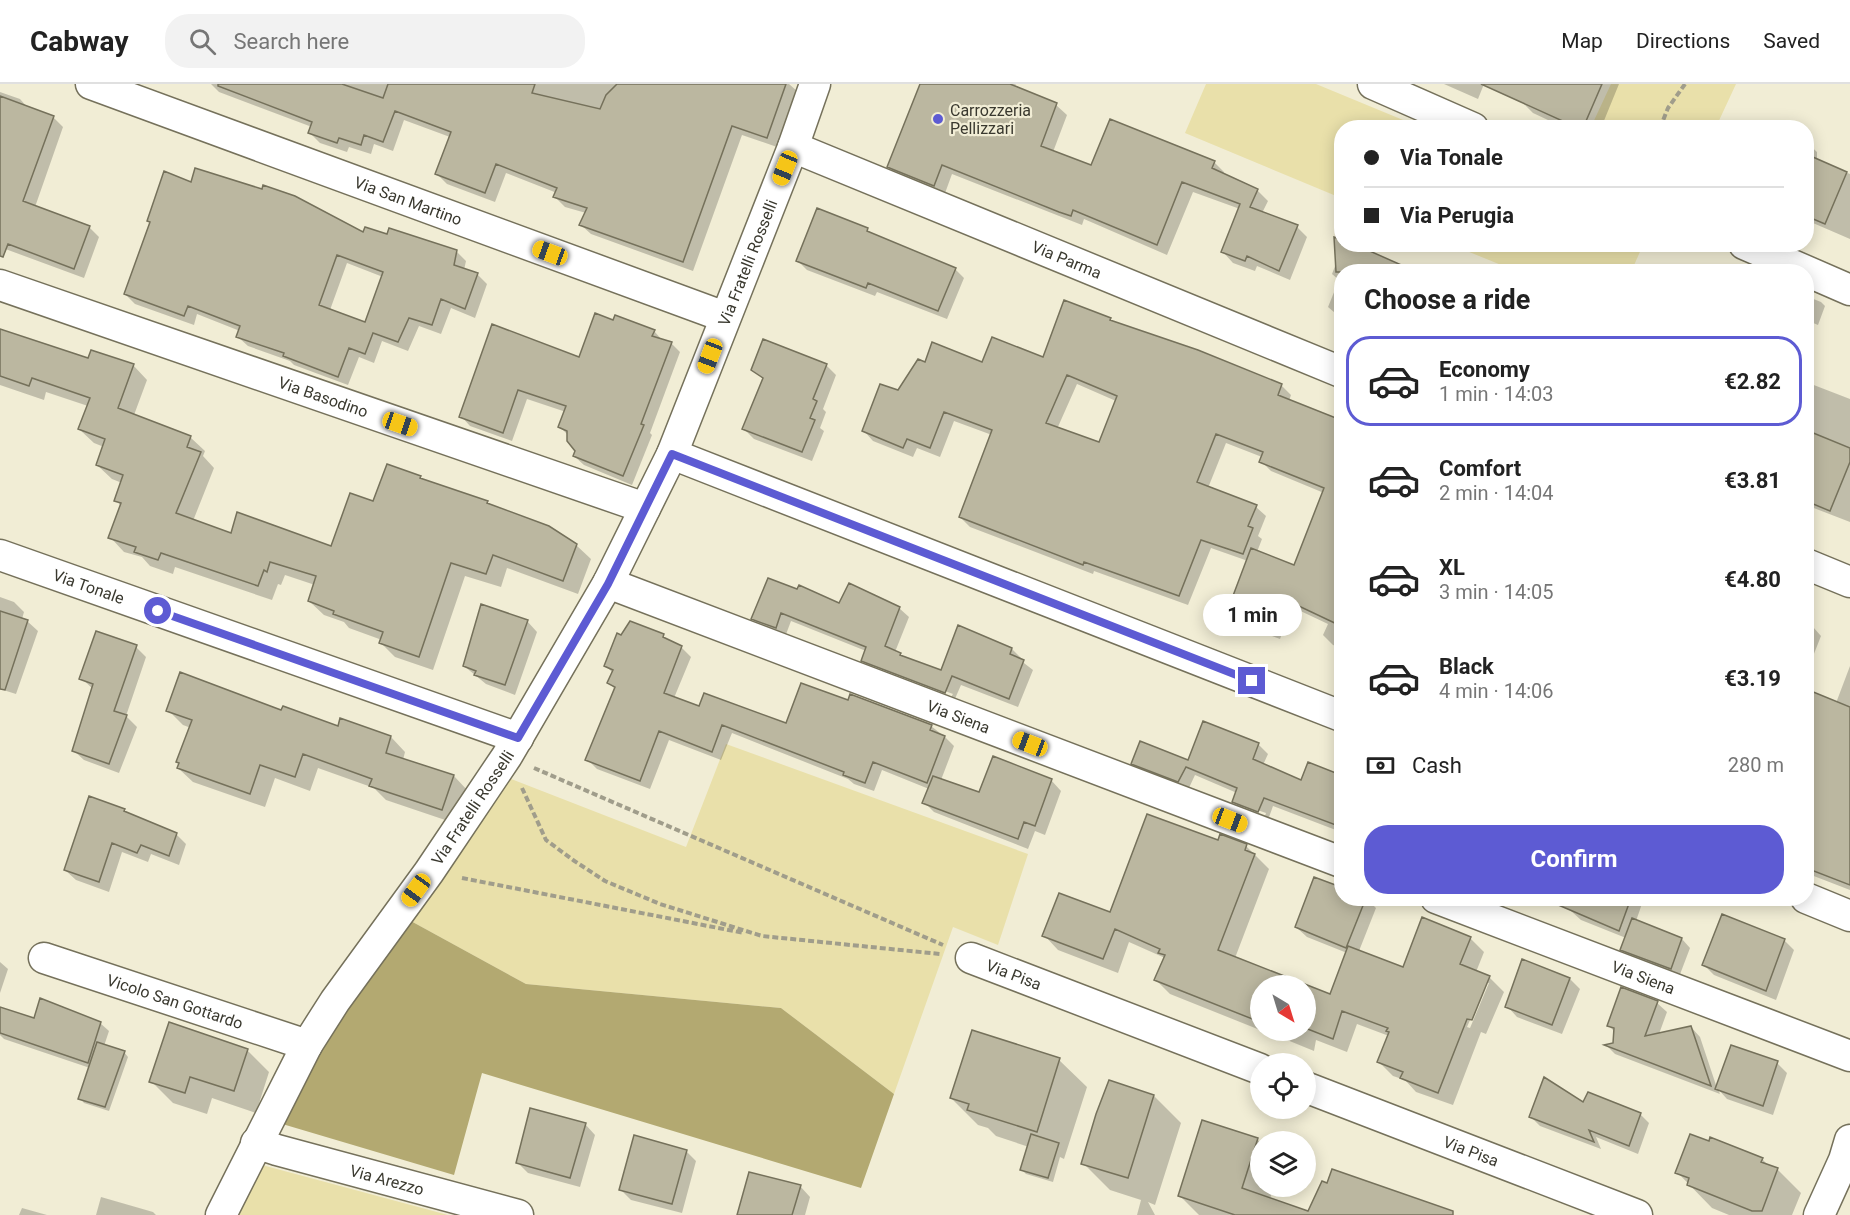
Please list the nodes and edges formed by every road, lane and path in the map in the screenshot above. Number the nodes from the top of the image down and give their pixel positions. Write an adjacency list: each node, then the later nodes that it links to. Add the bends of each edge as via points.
1 (91, 84): 13 (street, Via San Martino)
2 (815, 84): 7 (street, Via Fratelli Rosselli)
3 (1372, 84): 5 (street)
4 (1685, 84): 6 (path)
5 (1455, 120)
6 (1663, 120)
7 (793, 147): 13 (street, Via Fratelli Rosselli); 14 (street, Via Parma)
8 (1762, 252): 9 (street)
9 (1790, 264)
10 (1814, 274): 12 (street)
11 (0, 285): 16 (street, Via Basodino)
12 (1850, 290)
13 (725, 317): 15 (street, Via Fratelli Rosselli)
14 (1334, 369)
15 (672, 454): 16 (street, Via Fratelli Rosselli); 21 (street)
16 (645, 508): 20 (street, Via Fratelli Rosselli)
17 (0, 555): 22 (street, Via Tonale)
18 (1814, 567): 19 (street)
19 (1850, 582)
20 (608, 584): 22 (street, Via Fratelli Rosselli); 23 (street, Via Siena)
21 (1334, 713)
22 (512, 747): 24 (street, Via Fratelli Rosselli); 28 (path, via 546,840 605,881 660,904); 30 (path)
23 (1334, 859)
24 (429, 872): 28 (path); 31 (street, Via Fratelli Rosselli)
25 (1814, 901): 27 (street)
26 (1457, 906): 32 (street, Via Siena)
27 (1850, 915)
28 (762, 936): 30 (path)
29 (44, 958): 31 (street, Vicolo San Gottardo)
30 (971, 958): 33 (street, Via Pisa)
31 (307, 1045): 36 (street, Via Fratelli Rosselli)
32 (1850, 1056)
33 (1250, 1065)
34 (1316, 1091): 39 (street, Via Pisa)
35 (1850, 1140): 40 (street)
36 (256, 1143): 37 (street, Via Fratelli Rosselli); 38 (street, Via Arezzo)
37 (221, 1215)
38 (518, 1215)
39 (1637, 1215)
40 (1819, 1215)

